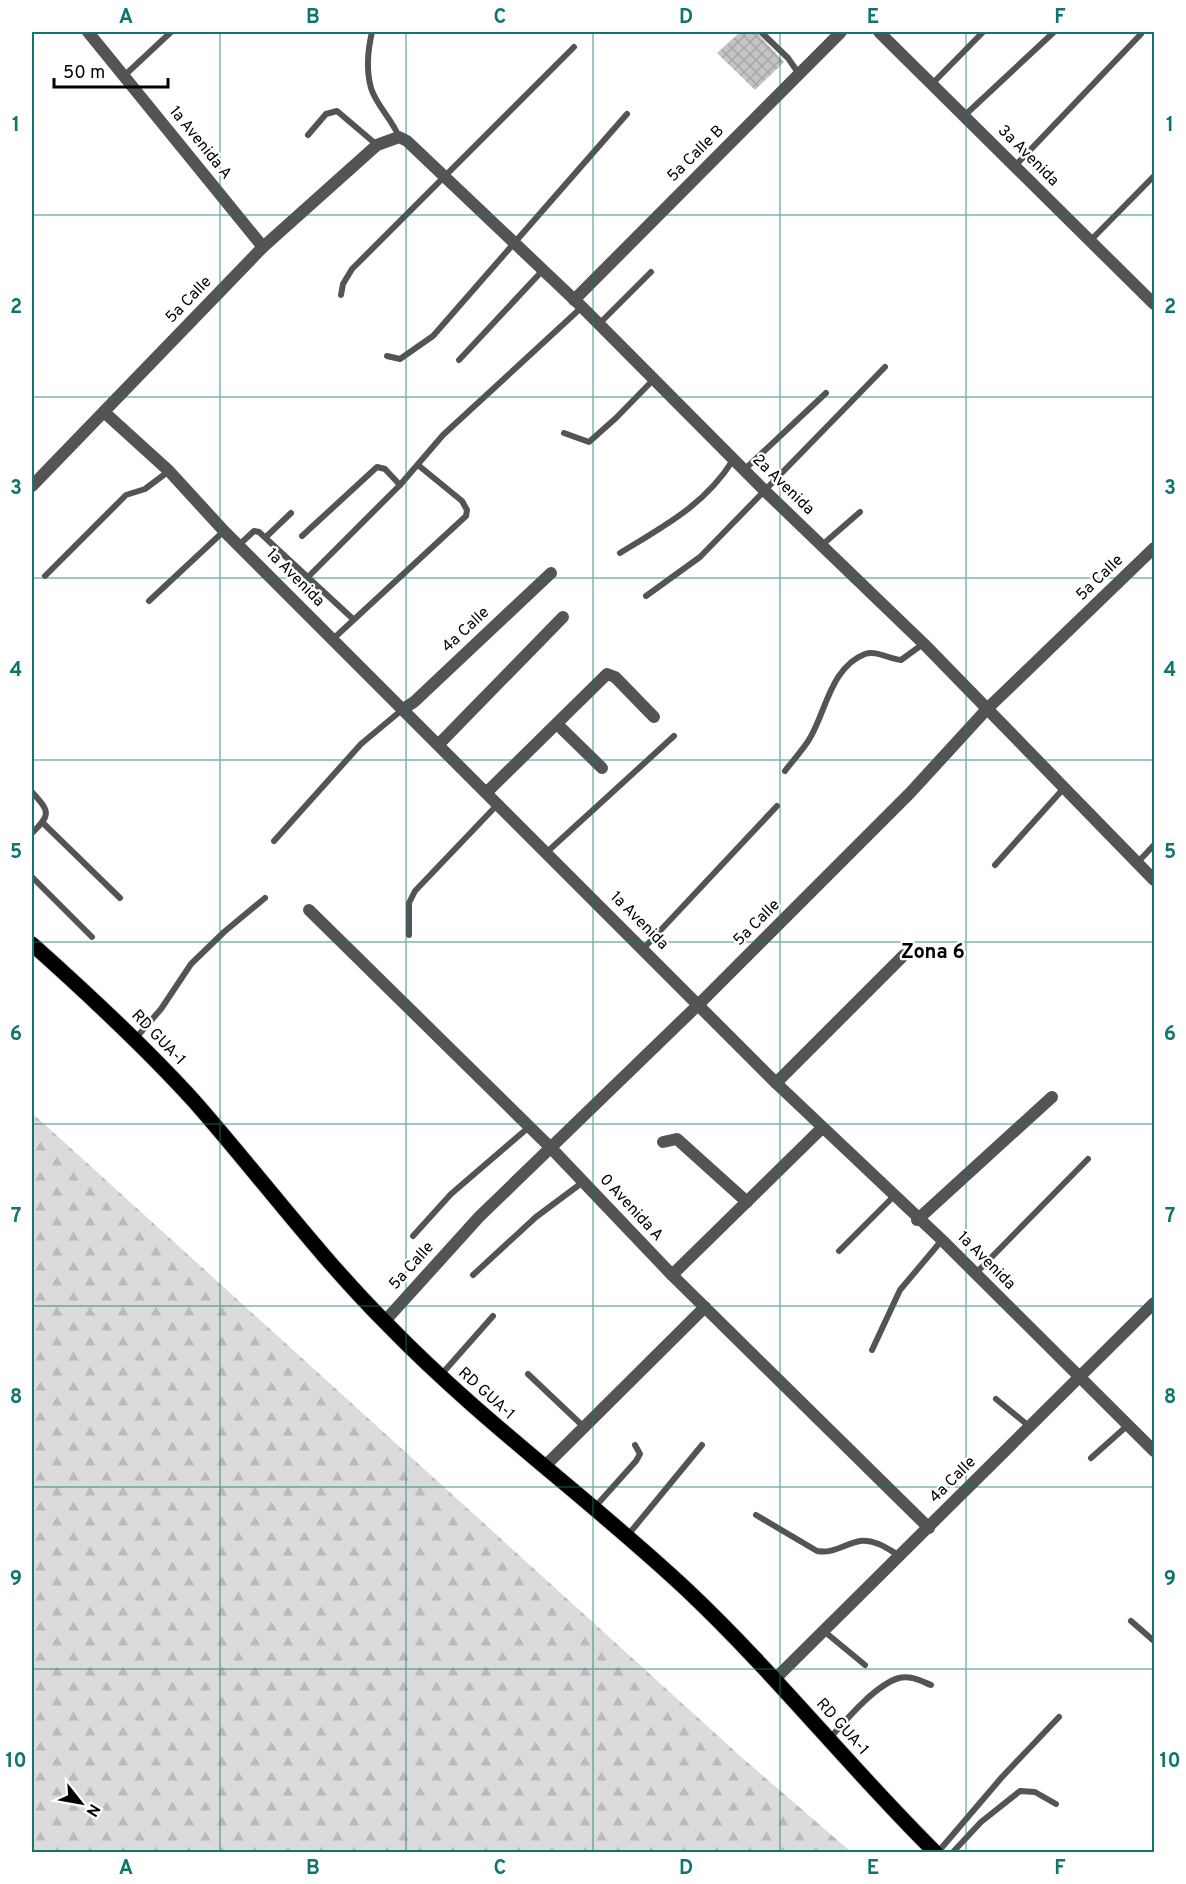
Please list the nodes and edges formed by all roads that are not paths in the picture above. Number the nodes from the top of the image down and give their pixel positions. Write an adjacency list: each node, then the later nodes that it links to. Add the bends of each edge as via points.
1 (88, 32): 12 (street, 1a Avenida A)
2 (171, 32): 12 (lane)
3 (372, 32): 17 (lane, via 368,61 371,89)
4 (761, 32): 11 (lane)
5 (841, 32): 11 (street, 5a Calle B)
6 (879, 32): 13 (street, 3a Avenida)
7 (983, 32): 13 (lane)
8 (1054, 32): 15 (lane)
9 (1141, 34): 19 (lane)
10 (574, 47): 20 (lane)
11 (799, 74): 28 (street, 5a Calle B)
12 (125, 75): 24 (street, 1a Avenida A)
13 (932, 84): 15 (street, 3a Avenida)
14 (627, 114): 23 (lane)
15 (964, 116): 19 (street, 3a Avenida)
16 (308, 135): 18 (lane, via 326,114 337,111)
17 (399, 137): 18 (street); 20 (street, 2a Avenida)
18 (377, 145): 24 (street, 5a Calle)
19 (1015, 166): 22 (street, 3a Avenida)
20 (444, 176): 23 (street, 2a Avenida); 27 (lane, via 352,269)
21 (1155, 176): 22 (lane)
22 (1090, 241): 29 (street, 3a Avenida)
23 (516, 244): 25 (street, 2a Avenida); 31 (lane, via 433,336 399,359)
24 (263, 247): 36 (street, 5a Calle)
25 (543, 270): 28 (street, 2a Avenida); 32 (lane)
26 (651, 272): 30 (lane)
27 (341, 295)
28 (578, 304): 30 (street, 2a Avenida); 39 (lane)
29 (1155, 304)
30 (599, 324): 34 (street, 2a Avenida)
31 (387, 356)
32 (459, 360)
33 (885, 367): 44 (lane)
34 (654, 380): 37 (lane, via 589,442); 38 (street, 2a Avenida)
35 (826, 393): 40 (lane)
36 (104, 412): 41 (street, 1a Avenida); 43 (street, 5a Calle)
37 (564, 433)
38 (733, 460): 40 (street, 2a Avenida); 53 (lane, via 722,478 671,524)
39 (417, 465): 42 (lane); 60 (lane, via 462,501 468,510 466,516)
40 (744, 470): 44 (street, 2a Avenida)
41 (169, 471): 47 (street, 1a Avenida); 55 (lane, via 145,489 126,495)
42 (400, 485): 48 (lane, via 385,469 377,467); 56 (lane)
43 (32, 486)
44 (764, 490): 51 (street, 2a Avenida); 57 (lane, via 700,557)
45 (860, 512): 51 (lane)
46 (291, 513): 49 (lane)
47 (225, 531): 50 (street, 1a Avenida); 58 (lane)
48 (302, 536)
49 (266, 537): 50 (lane, via 254,531); 56 (lane)
50 (239, 545): 61 (street, 1a Avenida)
51 (822, 546): 62 (street, 2a Avenida)
52 (1155, 548): 64 (street, 5a Calle)
53 (620, 553)
54 (551, 573): 63 (street, 4a Calle)
55 (45, 576)
56 (307, 578): 60 (lane)
57 (646, 596)
58 (149, 601)
59 (563, 617): 68 (street)
60 (353, 618): 61 (lane)
61 (333, 639): 63 (street, 1a Avenida)
62 (924, 644): 64 (street, 2a Avenida); 70 (lane, via 900,660 865,654 849,666 835,681 810,738)
63 (403, 709): 68 (street, 1a Avenida); 78 (lane, via 361,744)
64 (987, 709): 71 (street, 2a Avenida); 93 (street, 5a Calle, via 910,793)
65 (654, 717): 66 (street, via 607,674)
66 (558, 725): 69 (street); 73 (street)
67 (674, 736): 80 (lane)
68 (439, 744): 73 (street, 1a Avenida)
69 (602, 768)
70 (785, 771)
71 (1065, 788): 81 (street, 2a Avenida); 82 (lane)
72 (32, 792): 76 (lane, via 46,808)
73 (487, 792): 74 (street, 1a Avenida)
74 (498, 805): 80 (street, 1a Avenida); 88 (lane, via 415,891 410,903)
75 (777, 806): 91 (lane)
76 (43, 823): 77 (lane); 85 (lane)
77 (32, 833)
78 (274, 842)
79 (1155, 845): 81 (lane)
80 (547, 852): 91 (street, 1a Avenida)
81 (1138, 862): 84 (street, 2a Avenida)
82 (995, 865)
83 (32, 877): 89 (lane)
84 (1155, 880)
85 (120, 898)
86 (265, 898): 94 (lane, via 191,964)
87 (309, 910): 97 (street, 0 Avenida A)
88 (409, 935)
89 (92, 937)
90 (32, 944): 94 (main road, RD GUA-1)
91 (643, 949): 93 (street, 1a Avenida)
92 (904, 956): 95 (street)
93 (699, 1005): 95 (street, 1a Avenida); 100 (street, 5a Calle)
94 (135, 1039): 115 (main road, RD GUA-1, via 194,1101)
95 (776, 1083): 98 (street, 1a Avenida)
96 (1052, 1097): 105 (street)
97 (530, 1127): 100 (street, 0 Avenida A); 106 (lane, via 451,1194)
98 (822, 1128): 103 (street, 1a Avenida); 104 (street)
99 (663, 1142): 104 (street, via 677,1139)
100 (551, 1148): 102 (street, 0 Avenida A); 115 (street, 5a Calle, via 479,1217)
101 (1088, 1159): 109 (lane)
102 (584, 1182): 110 (lane, via 536,1217); 111 (street, 0 Avenida A)
103 (894, 1197): 105 (street, 1a Avenida); 108 (lane)
104 (747, 1202): 111 (street)
105 (917, 1220): 107 (street, 1a Avenida)
106 (413, 1236)
107 (942, 1240): 109 (street, 1a Avenida); 116 (lane, via 900,1290)
108 (839, 1251)
109 (975, 1274): 119 (street, 1a Avenida)
110 (473, 1275)
111 (672, 1275): 113 (street, 0 Avenida A)
112 (1155, 1303): 119 (street, 4a Calle)
113 (705, 1307): 122 (street); 131 (street, 0 Avenida A)
114 (493, 1316): 118 (lane)
115 (384, 1322): 118 (main road, RD GUA-1)
116 (872, 1350)
117 (528, 1374): 122 (lane)
118 (440, 1377): 128 (main road, RD GUA-1)
119 (1081, 1377): 121 (street, 1a Avenida); 123 (street, 4a Calle)
120 (996, 1399): 123 (lane)
121 (1128, 1425): 126 (street, 1a Avenida); 127 (lane)
122 (585, 1428): 128 (street)
123 (1030, 1428): 131 (street, 4a Calle)
124 (635, 1445): 129 (lane, via 640,1454 636,1461)
125 (702, 1445): 132 (lane)
126 (1155, 1451)
127 (1091, 1458)
128 (544, 1467): 129 (main road, RD GUA-1)
129 (593, 1509): 132 (main road, RD GUA-1)
130 (756, 1515): 133 (lane, via 817,1551 868,1541)
131 (929, 1528): 133 (street, 4a Calle)
132 (626, 1537): 138 (main road, RD GUA-1, via 686,1590)
133 (901, 1557): 135 (street, 4a Calle)
134 (1131, 1621): 136 (lane)
135 (825, 1632): 137 (lane); 138 (street, 4a Calle)
136 (1155, 1641)
137 (865, 1665)
138 (774, 1680): 141 (main road, RD GUA-1)
139 (931, 1685): 141 (lane, via 912,1677 899,1678 881,1688)
140 (1059, 1718): 143 (lane)
141 (829, 1739): 143 (main road, RD GUA-1, via 881,1798)
142 (1056, 1804): 144 (lane, via 1035,1792 1020,1791 981,1822)
143 (937, 1852)
144 (953, 1852)

